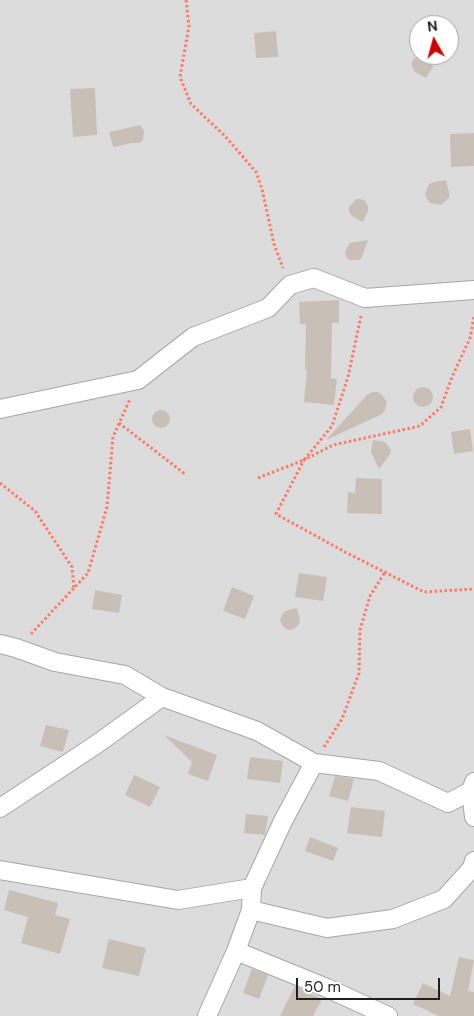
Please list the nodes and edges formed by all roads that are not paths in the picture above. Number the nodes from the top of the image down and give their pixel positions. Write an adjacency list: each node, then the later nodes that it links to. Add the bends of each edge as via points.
1 (474, 290): 2 (street, via 365,298 314,278 290,285 268,308 193,337 138,380)
2 (0, 409)
3 (8, 646): 4 (street, via 55,662 125,675)
4 (162, 697): 5 (street, via 257,731); 7 (street)
5 (314, 763): 6 (street, via 379,771 448,803); 11 (street)
6 (473, 787): 8 (street)
7 (0, 808)
8 (474, 817)
9 (474, 861): 12 (street, via 472,868 444,899 393,919 327,928)
10 (0, 870): 11 (street, via 178,900)
11 (252, 888): 12 (street)
12 (251, 910): 13 (street)
13 (236, 951): 14 (street); 15 (street)
14 (207, 1016)
15 (388, 1016)

